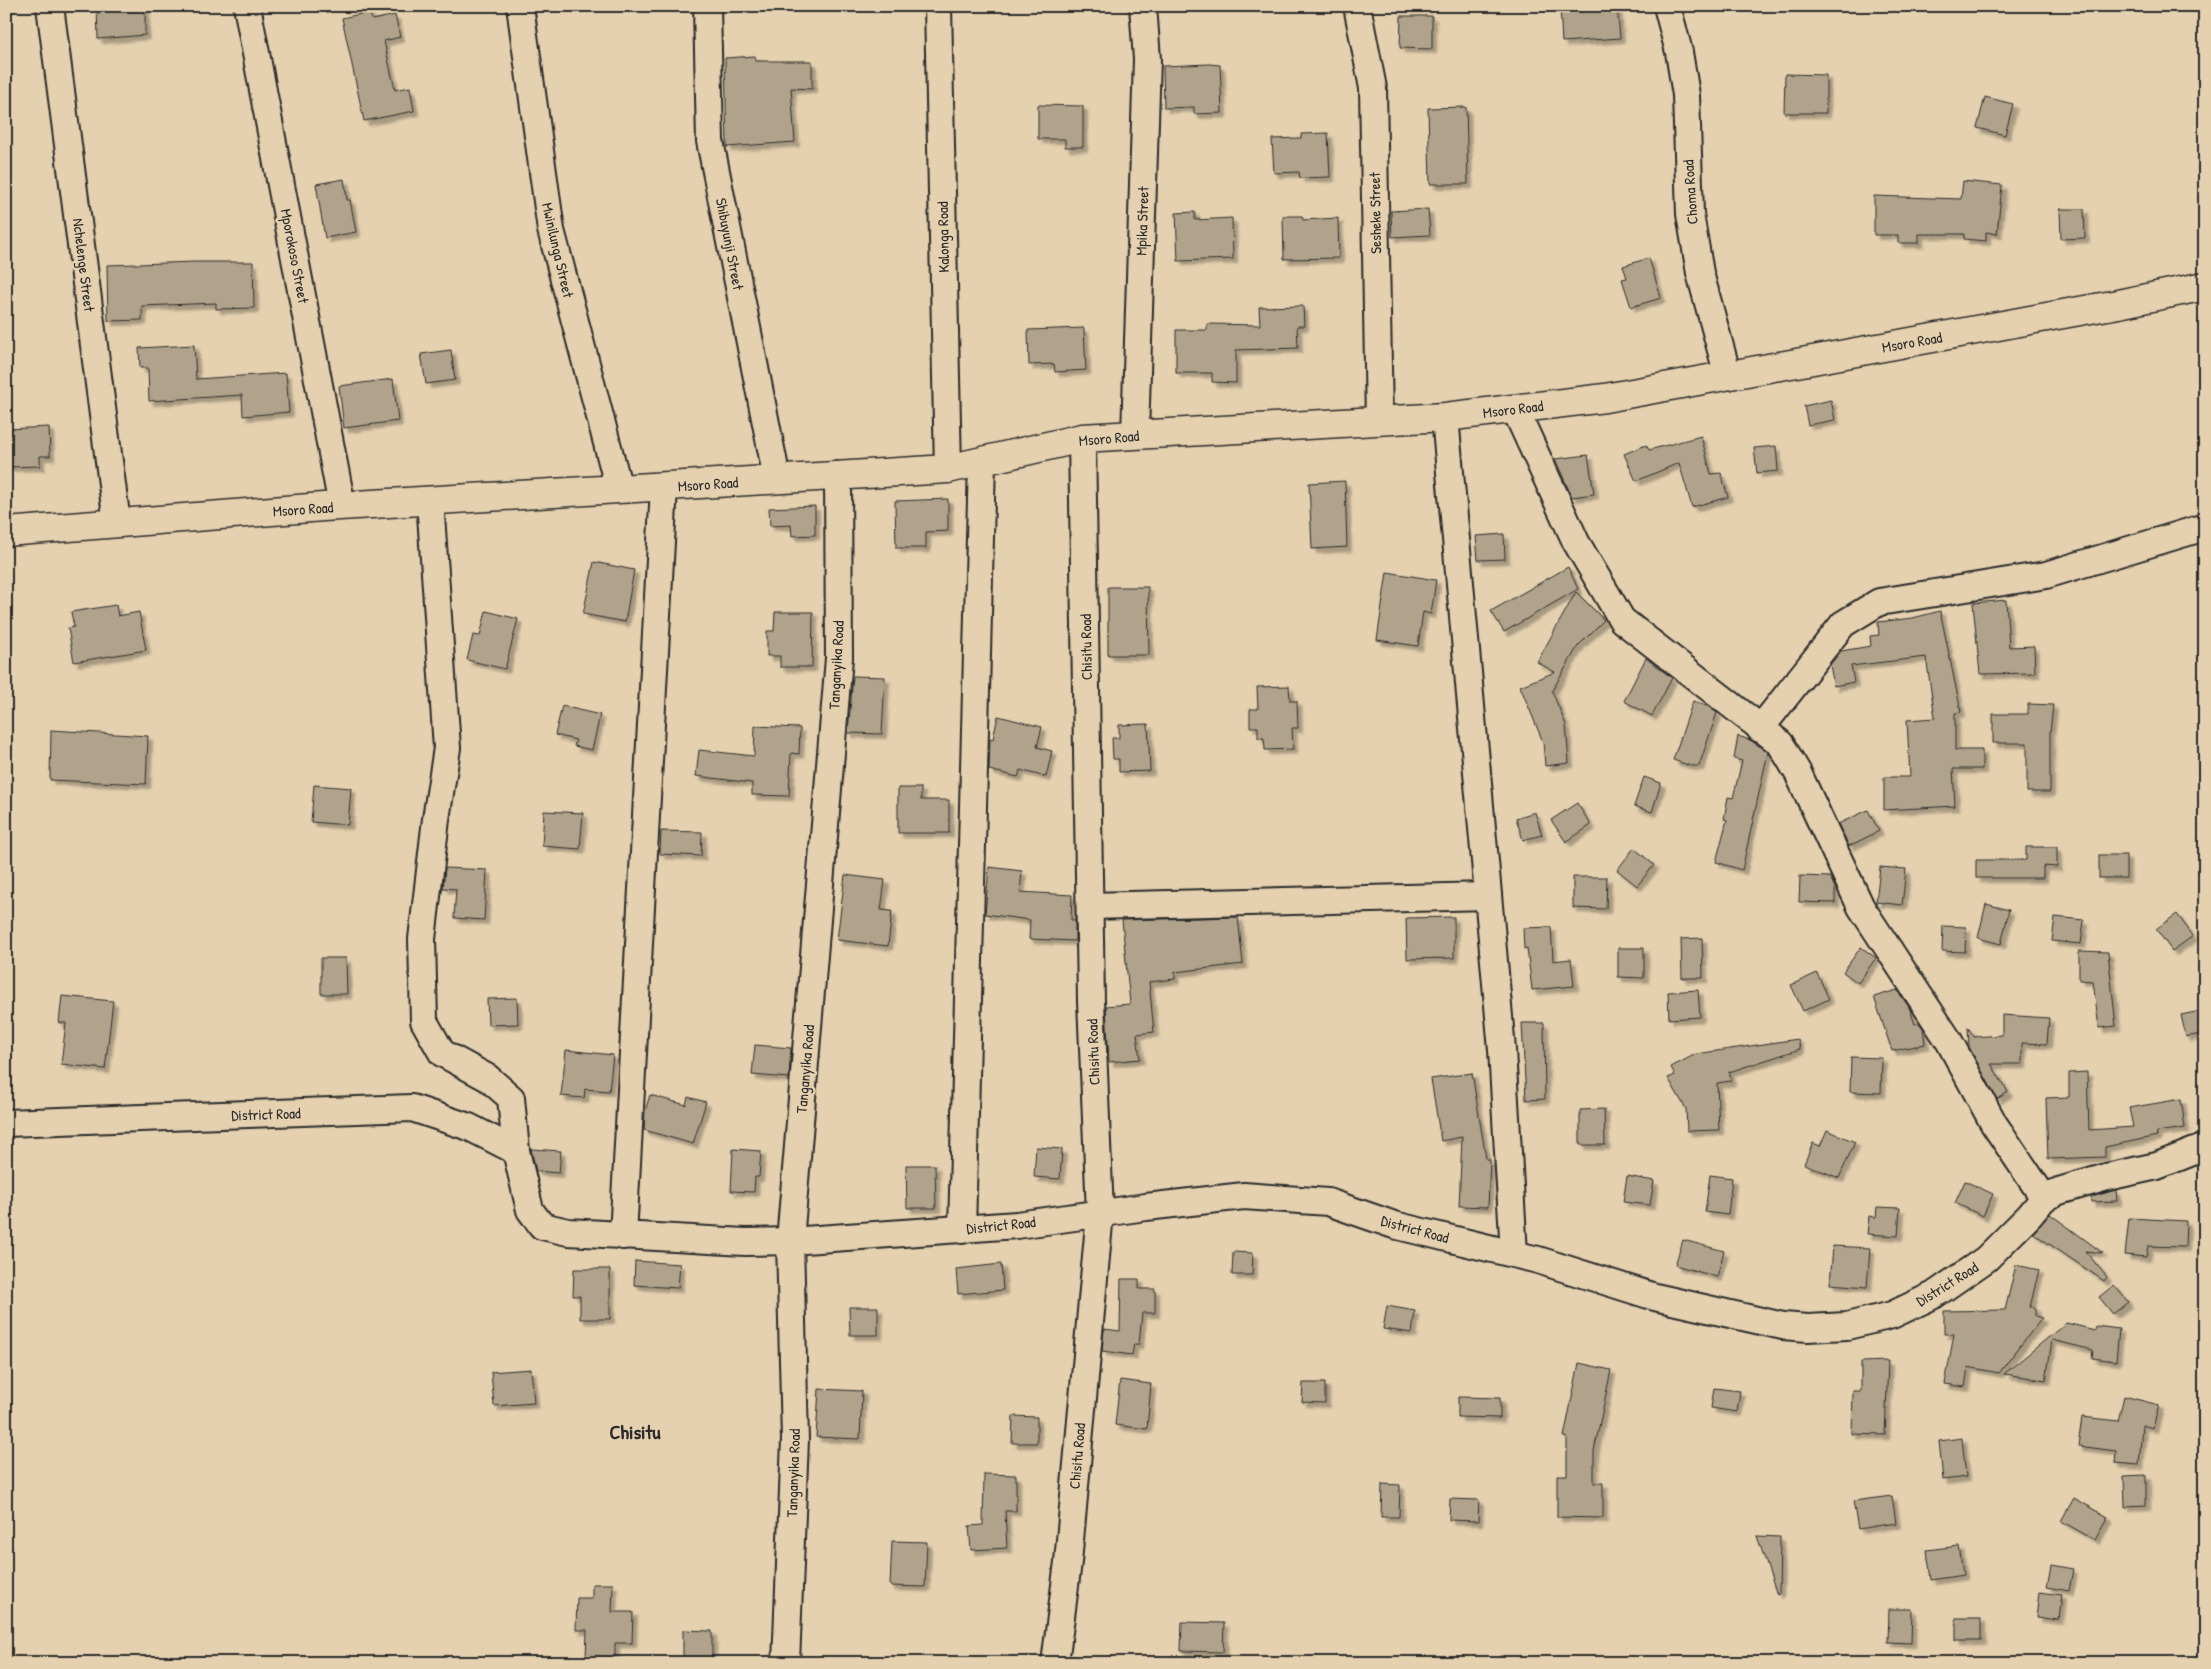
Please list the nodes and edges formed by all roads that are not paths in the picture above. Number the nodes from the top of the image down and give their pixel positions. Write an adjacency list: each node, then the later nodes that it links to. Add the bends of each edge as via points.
1 (50, 6): 24 (street, Nchelenge Street)
2 (247, 6): 23 (street, Mporokoso Street)
3 (520, 6): 21 (street, Mwinilunga Street, via 551,230)
4 (707, 6): 19 (street, Shibuyunji Street, via 710,141)
5 (938, 6): 17 (street, Kalonga Road)
6 (1143, 6): 14 (street, Mpika Street, via 1147,59)
7 (1357, 6): 13 (street, Sesheke Street, via 1373,88)
8 (1667, 6): 10 (street, Choma Road, via 1686,95 1690,214 1700,273)
9 (2205, 286): 10 (street, Msoro Road)
10 (1728, 376): 11 (street, Msoro Road, via 1605,398)
11 (1515, 409): 12 (street, Msoro Road); 27 (street, via 1576,542 1622,620)
12 (1445, 417): 13 (street, Msoro Road); 28 (street)
13 (1379, 421): 14 (street, Msoro Road)
14 (1135, 435): 15 (street, Msoro Road)
15 (1082, 438): 16 (street, Msoro Road); 29 (street, Chisitu Road)
16 (982, 461): 17 (street, Msoro Road); 35 (street)
17 (948, 468): 18 (street, Msoro Road)
18 (838, 475): 19 (street, Msoro Road); 37 (street, Tanganyika Road, via 839,658)
19 (777, 479): 20 (street, Msoro Road)
20 (664, 487): 21 (street, Msoro Road); 36 (street)
21 (619, 489): 22 (street, Msoro Road)
22 (430, 500): 23 (street, Msoro Road); 32 (street, District Road, via 447,748 422,939 424,1021 442,1054 488,1078 511,1098)
23 (342, 506): 24 (street, Msoro Road)
24 (117, 523): 26 (street, Msoro Road)
25 (2205, 527): 27 (street, via 2046,575 1879,602 1843,624)
26 (6, 532)
27 (1760, 728): 33 (street, via 1780,743 1798,773 1861,907 1949,1041 1994,1124)
28 (1488, 896): 29 (street); 38 (street, via 1502,1050)
29 (1090, 906): 34 (street, Chisitu Road)
30 (6, 1123): 32 (street, District Road, via 412,1108 469,1127)
31 (2205, 1147): 33 (street, via 2157,1166 2097,1180)
32 (516, 1151): 36 (street, District Road, via 530,1210 542,1226 568,1232)
33 (2044, 1198): 38 (street, District Road, via 1986,1259 1934,1295 1892,1315 1847,1326 1783,1326 1655,1297)
34 (1100, 1213): 35 (street, District Road); 38 (street, District Road, via 1244,1196 1328,1202 1394,1225); 40 (street, Chisitu Road, via 1068,1562)
35 (962, 1230): 37 (street, District Road)
36 (623, 1236): 37 (street, District Road)
37 (790, 1241): 39 (street, Tanganyika Road, via 795,1440)
38 (1514, 1254)
39 (786, 1663)
40 (1055, 1663)

